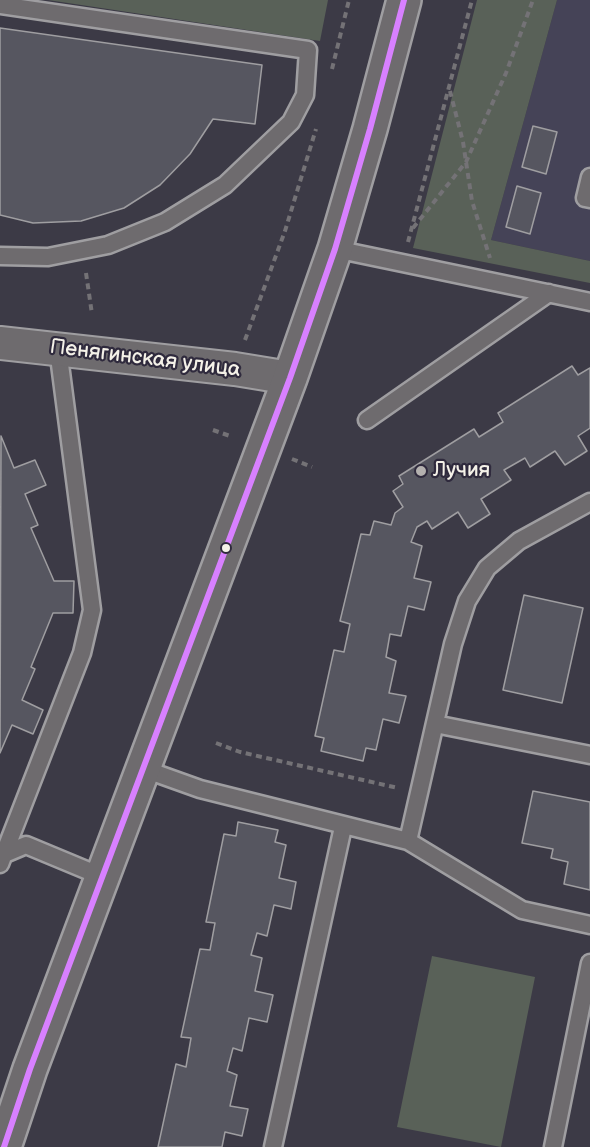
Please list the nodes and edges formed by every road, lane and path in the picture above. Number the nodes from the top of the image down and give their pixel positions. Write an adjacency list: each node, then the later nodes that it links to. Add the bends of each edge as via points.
1 (349, 0): 6 (path)
2 (404, 0): 13 (main road)
3 (472, 0): 7 (path)
4 (533, 0): 9 (path)
5 (0, 5): 14 (lane, via 308,50 305,95 291,122 225,185 165,222 108,245)
6 (330, 76)
7 (450, 90): 9 (path); 12 (path)
8 (319, 120): 21 (path, via 285,231)
9 (466, 162): 12 (path); 17 (path, via 481,235)
10 (590, 177): 11 (lane, via 585,198)
11 (590, 199)
12 (411, 230): 16 (path)
13 (334, 249): 16 (lane); 24 (main road)
14 (83, 250): 15 (lane, via 48,257); 20 (path)
15 (0, 256)
16 (402, 263): 17 (lane)
17 (505, 284): 18 (lane)
18 (549, 293): 19 (lane); 25 (lane)
19 (590, 302)
20 (92, 314)
21 (248, 330)
22 (0, 343): 23 (street, Пенягинская улица)
23 (58, 349): 24 (street, Пенягинская улица); 38 (lane, via 92,610 82,653)
24 (290, 378): 34 (main road)
25 (367, 420)
26 (213, 430): 27 (path)
27 (230, 436)
28 (291, 459): 29 (path)
29 (312, 467)
30 (590, 502): 31 (lane, via 519,540 487,568 467,601)
31 (435, 724): 33 (lane); 35 (lane)
32 (216, 743): 35 (path)
33 (590, 755)
34 (144, 769): 36 (lane, via 200,789); 39 (main road)
35 (419, 793): 37 (lane)
36 (343, 827): 37 (lane); 43 (lane)
37 (408, 841): 40 (lane, via 522,910)
38 (1, 858): 39 (lane, via 26,845)
39 (103, 877): 42 (main road)
40 (590, 925)
41 (590, 963): 44 (lane)
42 (4, 1147)
43 (273, 1147)
44 (553, 1147)

